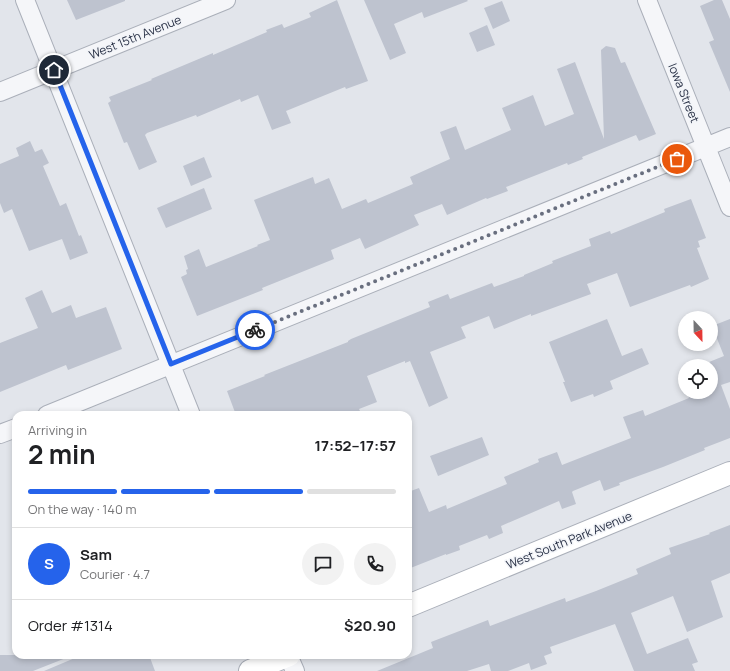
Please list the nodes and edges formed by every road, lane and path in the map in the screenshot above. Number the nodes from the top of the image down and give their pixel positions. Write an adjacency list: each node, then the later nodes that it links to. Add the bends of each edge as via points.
1 (25, 0): 4 (street)
2 (226, 0): 4 (street, West 15th Avenue)
3 (647, 0): 7 (street, Iowa Street)
4 (54, 70): 5 (street, West 15th Avenue); 9 (street)
5 (0, 92)
6 (730, 137): 7 (street)
7 (706, 147): 8 (street, Iowa Street); 9 (street)
8 (730, 207)
9 (171, 364): 10 (street); 11 (street)
10 (57, 411)
11 (189, 411)
12 (12, 430): 13 (street)
13 (0, 434)
14 (730, 473): 15 (main road, West South Park Avenue)
15 (412, 604)
16 (279, 659): 18 (main road)
17 (290, 659): 19 (street)
18 (250, 671)
19 (295, 671)

